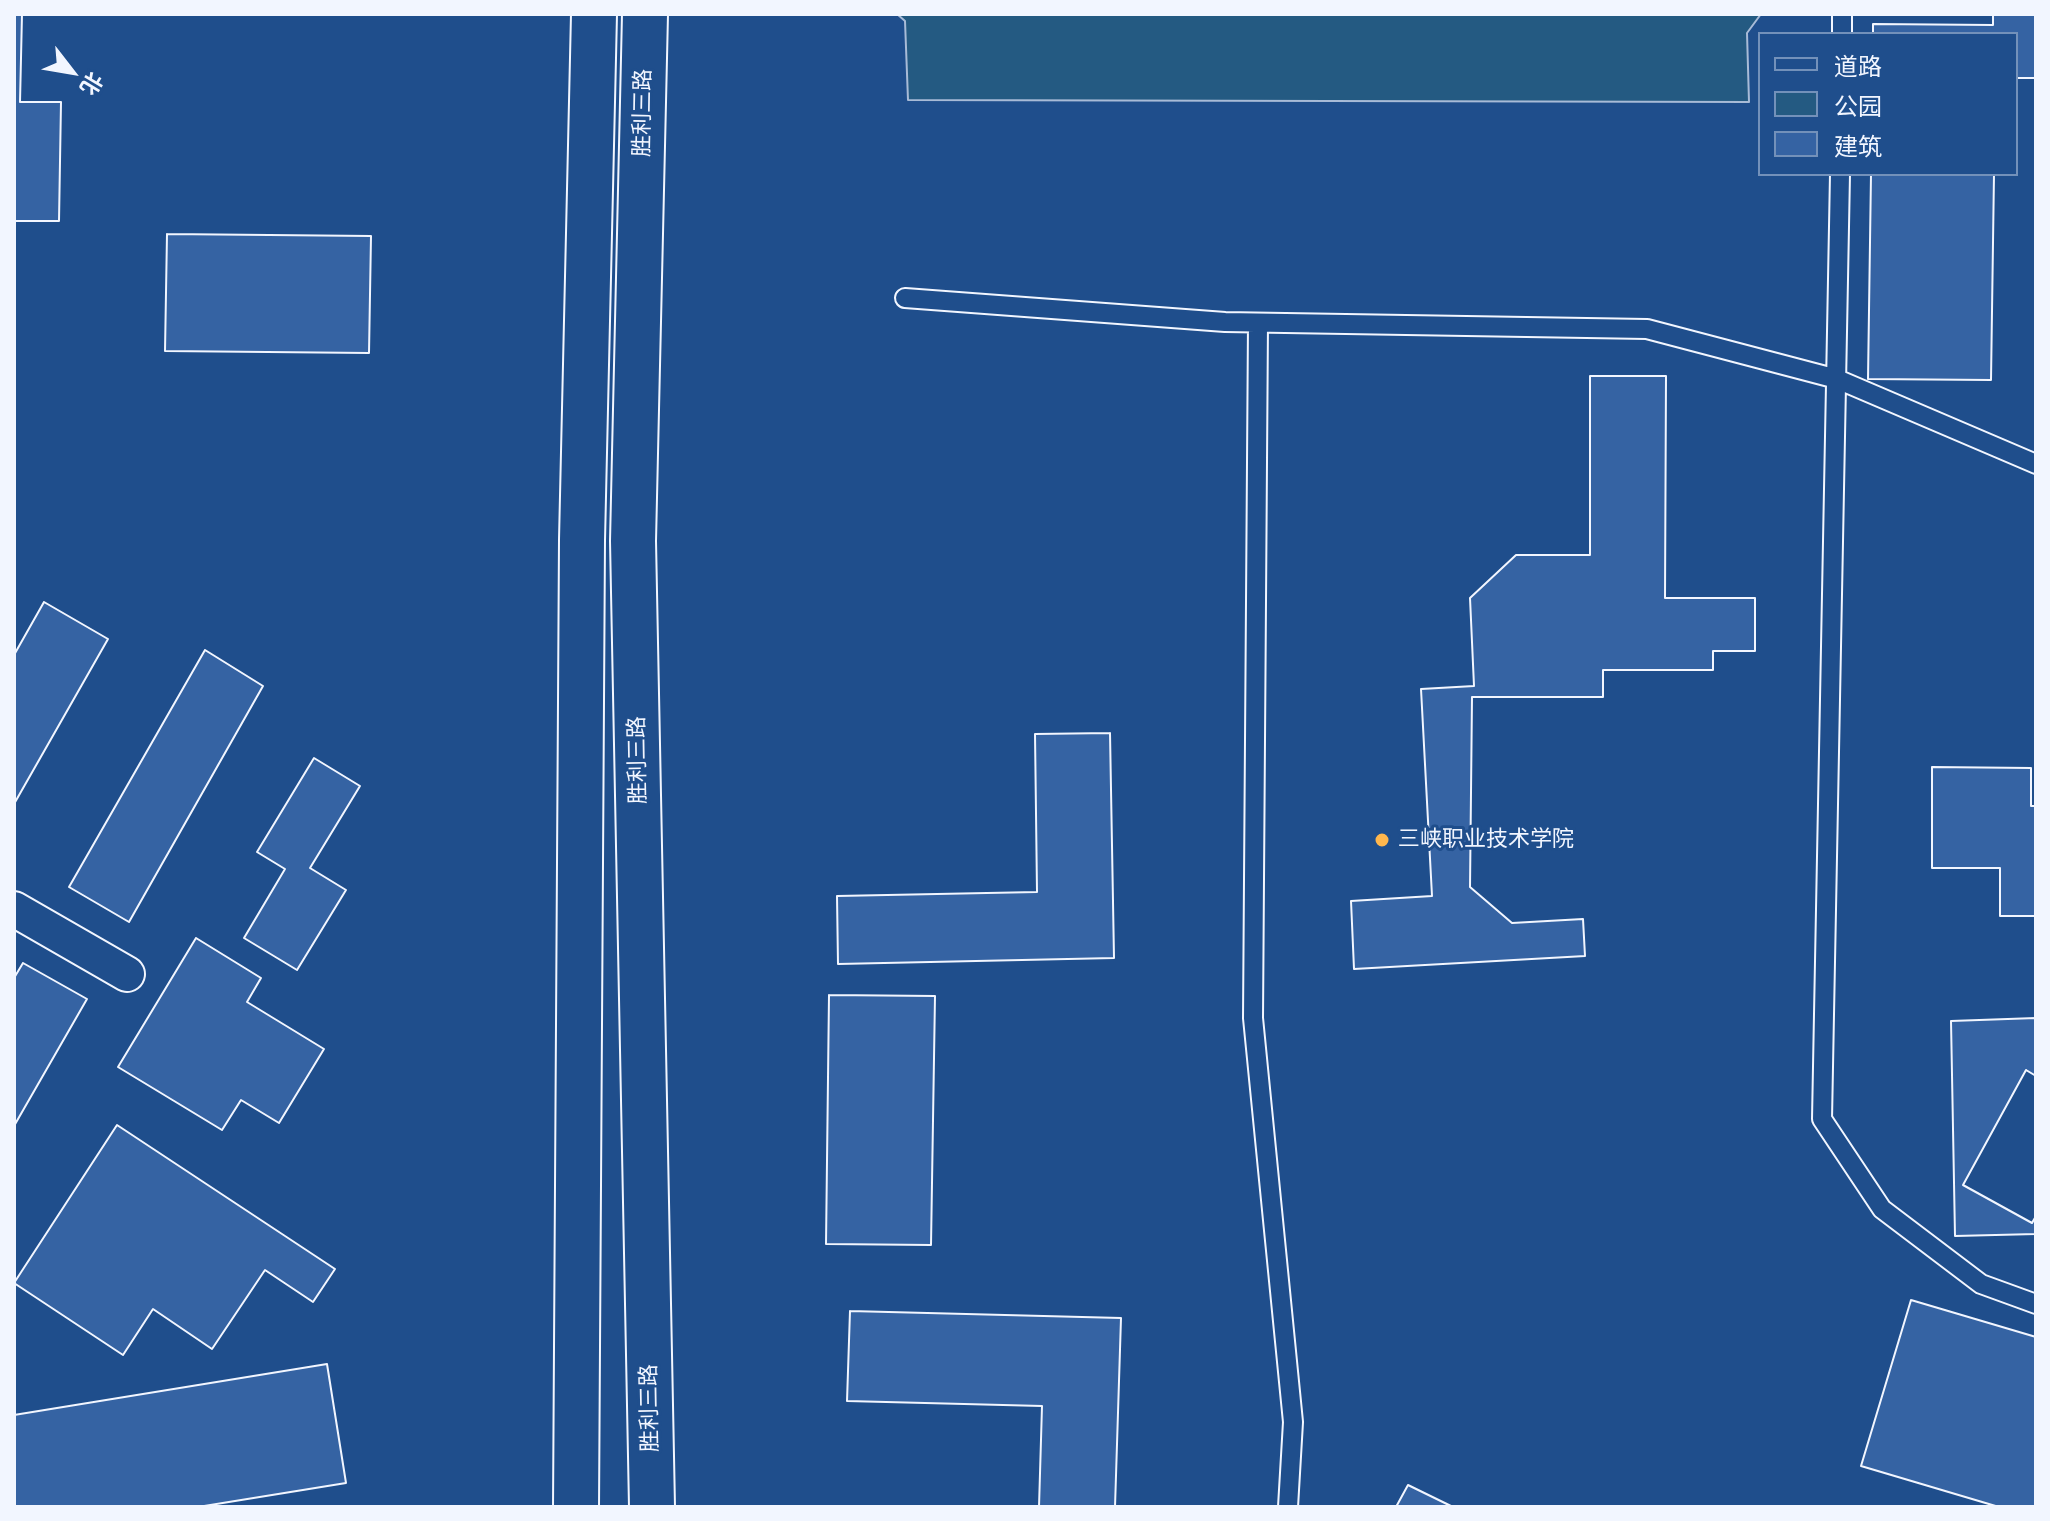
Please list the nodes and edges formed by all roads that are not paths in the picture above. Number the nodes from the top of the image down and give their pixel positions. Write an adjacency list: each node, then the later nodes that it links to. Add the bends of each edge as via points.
1 (594, 14): 11 (main road, via 582,540)
2 (645, 14): 12 (main road, 胜利三路, via 633,541)
3 (1840, 176): 6 (lane)
4 (905, 298): 5 (lane)
5 (1258, 323): 6 (lane, via 1647,329); 13 (lane, via 1253,1018 1293,1422)
6 (1837, 379): 7 (lane); 10 (lane, via 1822,1119 1882,1209 1981,1284)
7 (2036, 464)
8 (14, 909): 9 (street)
9 (127, 974)
10 (2036, 1304)
11 (576, 1507)
12 (652, 1507)
13 (1288, 1507)

